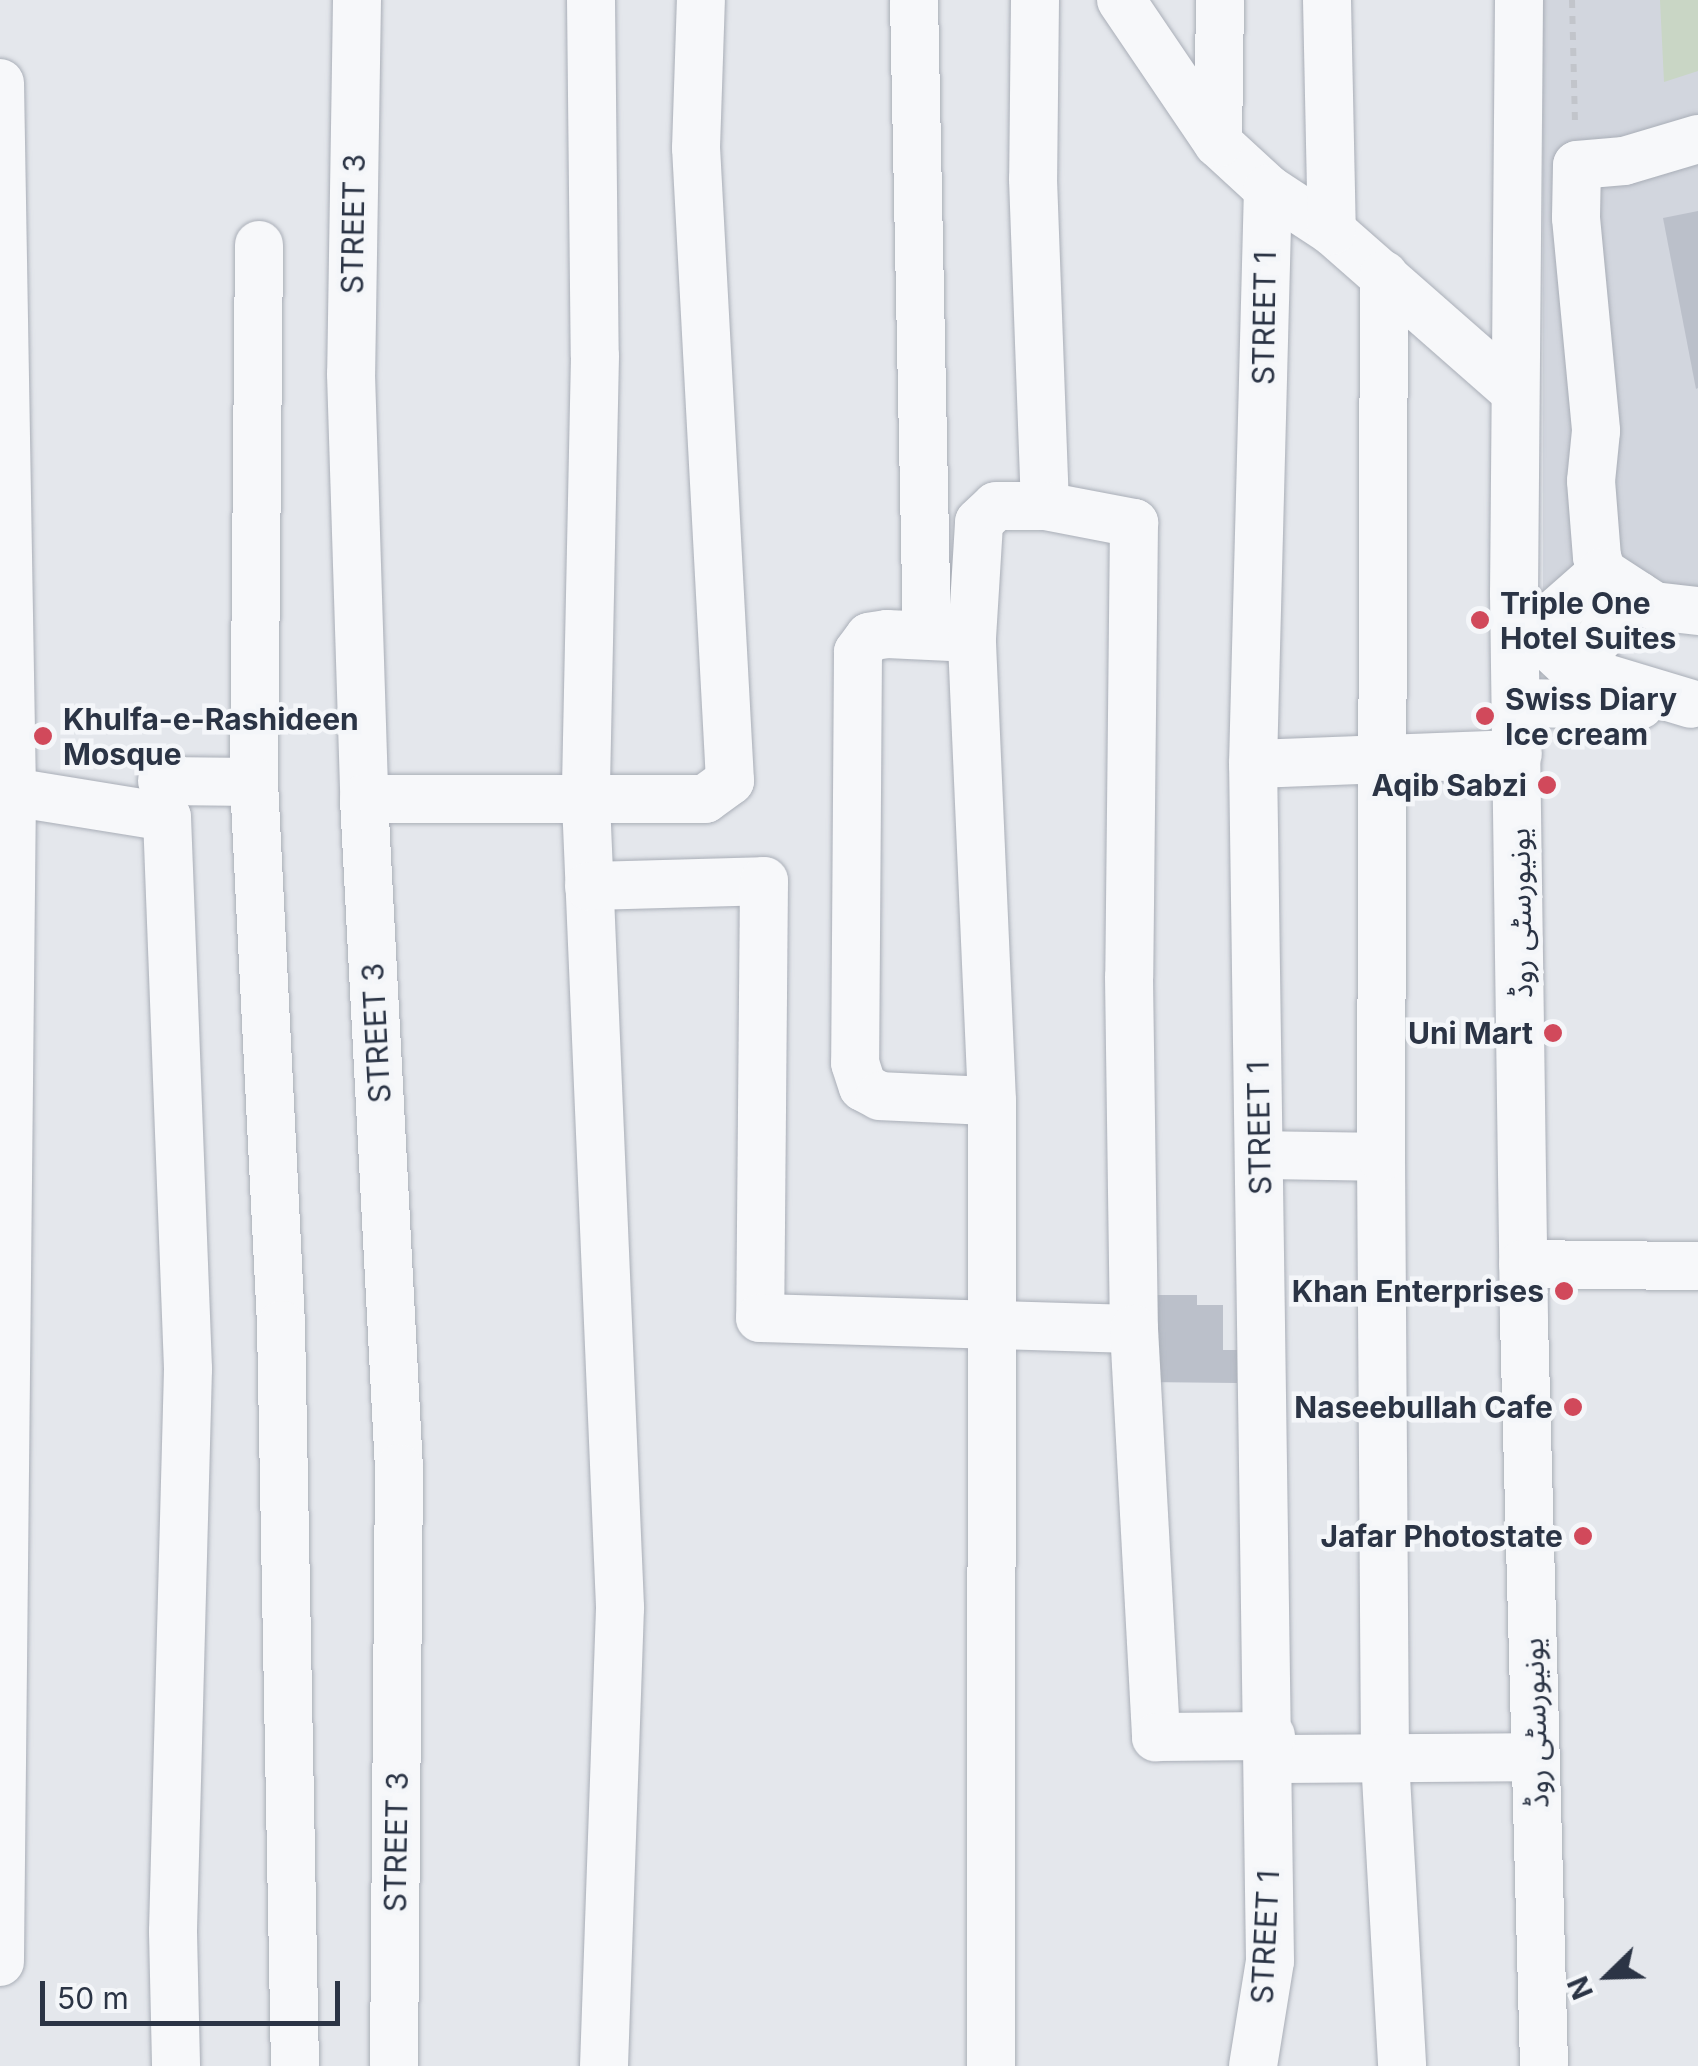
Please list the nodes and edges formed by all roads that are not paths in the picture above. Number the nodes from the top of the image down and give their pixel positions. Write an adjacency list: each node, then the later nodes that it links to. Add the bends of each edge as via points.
1 (356, 0): 32 (street, STREET 3, via 351,374)
2 (591, 0): 33 (street, via 595,356)
3 (701, 0): 33 (street, via 696,148 730,780 704,798)
4 (914, 0): 22 (street)
5 (1034, 0): 18 (street)
6 (1122, 0): 12 (street)
7 (1220, 0): 12 (street)
8 (1327, 0): 14 (street)
9 (1519, 0): 17 (street, یونیورسٹی روڈ)
10 (0, 84): 31 (street)
11 (1698, 139): 19 (street, via 1624,162 1578,164 1596,430 1591,480)
12 (1218, 143): 13 (street)
13 (1268, 189): 14 (street); 28 (street, STREET 1)
14 (1332, 230): 16 (street)
15 (260, 245): 30 (street)
16 (1384, 275): 17 (street); 27 (street)
17 (1514, 391): 21 (street, یونیورسٹی روڈ)
18 (1045, 506): 22 (street, via 985,510); 41 (street, via 1134,522 1128,978)
19 (1620, 583): 20 (street, via 1654,606); 21 (street); 23 (street)
20 (1698, 611)
21 (1525, 612): 23 (street); 24 (street, یونیورسٹی روڈ)
22 (950, 636): 35 (street); 35 (street, via 869,637 858,652 855,1064 863,1087 880,1096)
23 (1572, 668): 25 (street)
24 (1518, 702): 25 (street); 26 (street, یونیورسٹی روڈ)
25 (1695, 705)
26 (1518, 754): 27 (street); 38 (street, یونیورسٹی روڈ)
27 (1388, 755): 28 (street); 37 (street)
28 (1253, 764): 36 (street, STREET 1)
29 (162, 781): 30 (street)
30 (254, 782): 48 (street, via 281,1325)
31 (12, 792): 45 (street); 47 (street, via 167,817 188,1369 173,1932)
32 (364, 799): 33 (street); 49 (street, STREET 3, via 399,1468)
33 (586, 802): 34 (street)
34 (588, 886): 40 (street, via 764,881 760,1318); 50 (street, via 620,1608)
35 (992, 1101): 40 (street)
36 (1260, 1155): 37 (street); 42 (street, STREET 1)
37 (1381, 1157): 44 (street)
38 (1523, 1264): 39 (street); 43 (street, یونیورسٹی روڈ)
39 (1698, 1266)
40 (991, 1321): 41 (street); 51 (street)
41 (1134, 1330): 42 (street, via 1156,1737)
42 (1271, 1747): 44 (street); 46 (street, STREET 1, via 1270,1961)
43 (1536, 1757): 44 (street); 53 (street, یونیورسٹی روڈ)
44 (1385, 1759): 52 (street)
45 (0, 1962)
46 (1259, 2065)
47 (176, 2066)
48 (295, 2066)
49 (394, 2066)
50 (604, 2066)
51 (991, 2066)
52 (1402, 2066)
53 (1544, 2066)

